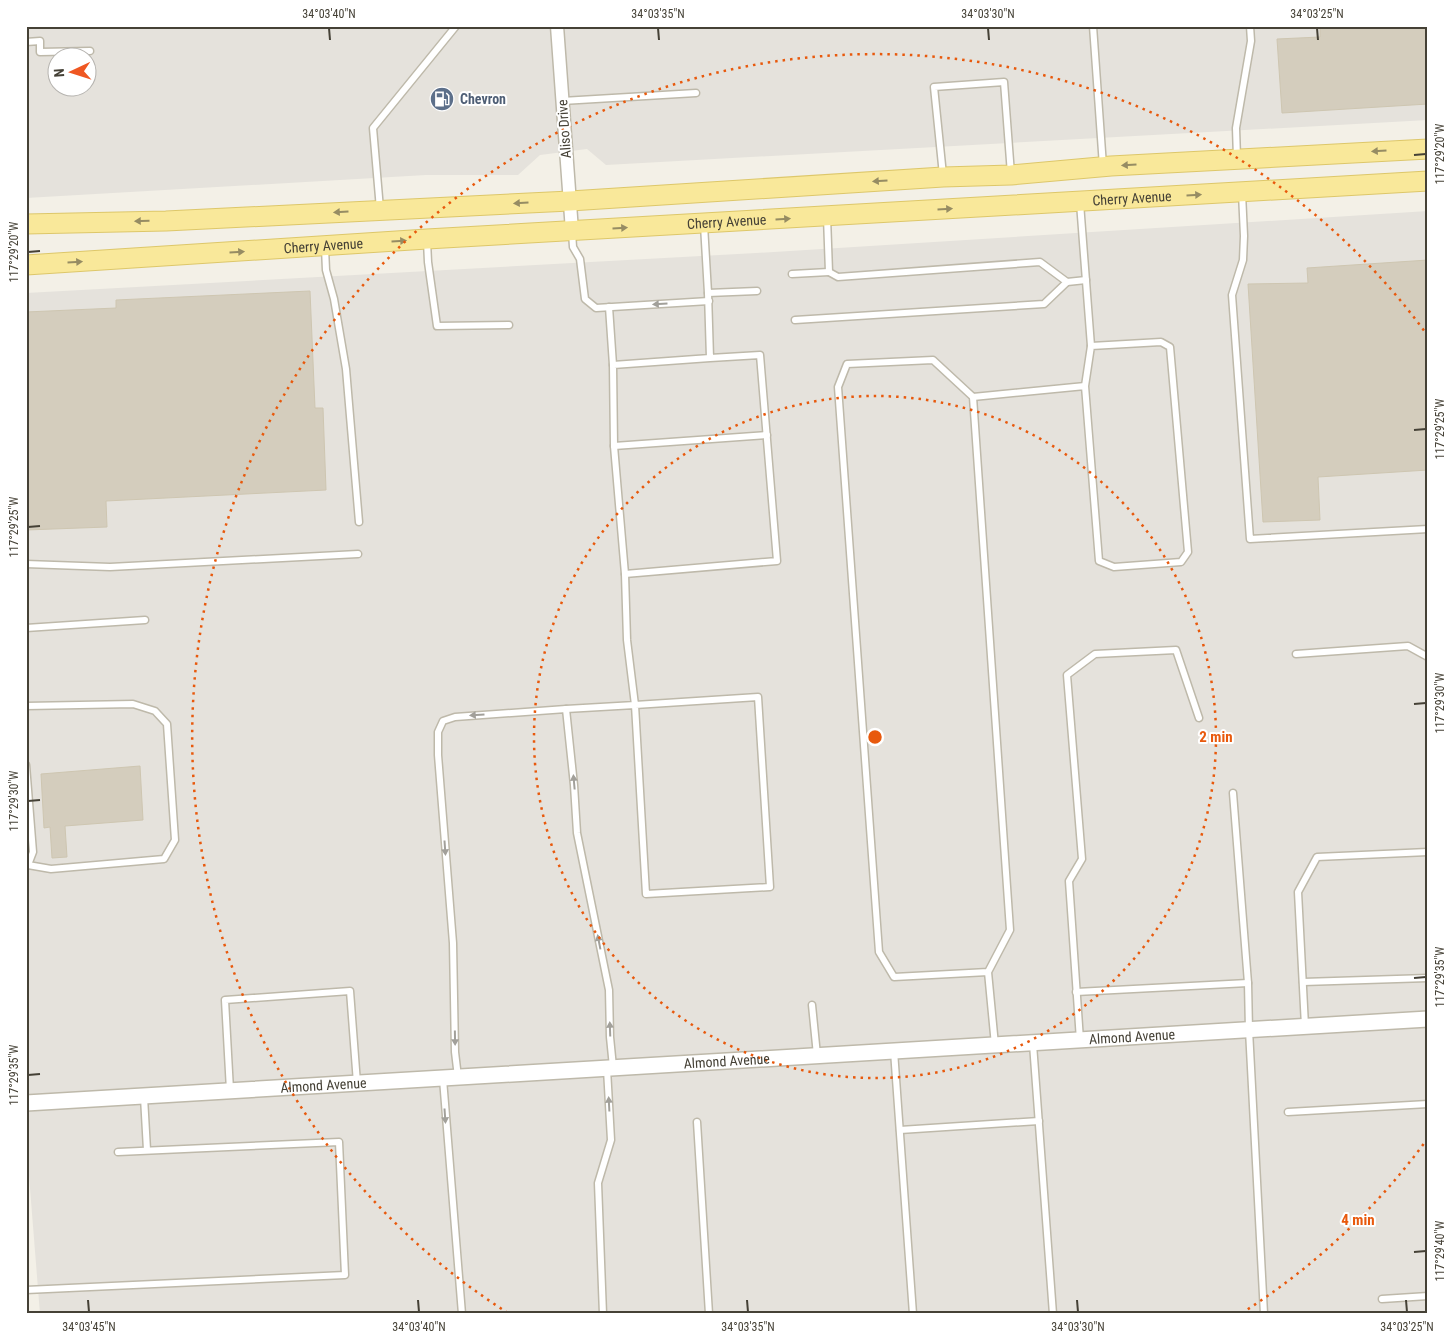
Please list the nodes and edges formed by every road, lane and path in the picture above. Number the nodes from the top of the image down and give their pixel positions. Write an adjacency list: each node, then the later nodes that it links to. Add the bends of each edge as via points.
1 (456, 26): 18 (lane, via 373,128)
2 (557, 26): 8 (street, Aliso Drive)
3 (1093, 26): 11 (lane)
4 (1250, 26): 10 (lane, via 1251,41 1236,128)
5 (26, 42): 6 (lane, via 40,41 40,52)
6 (48, 52)
7 (696, 93): 8 (lane)
8 (562, 101): 16 (street, Aliso Drive)
9 (1428, 148): 10 (main road, one-way to 10)
10 (1237, 159): 11 (main road, one-way to 11)
11 (1103, 167): 12 (main road)
12 (1011, 175): 13 (main road); 13 (lane, via 1004,82 934,87)
13 (943, 177): 16 (main road, one-way to 16)
14 (1428, 181): 15 (main road, Cherry Avenue)
15 (1242, 192): 17 (main road, Cherry Avenue, one-way to 15); 44 (lane, via 1242,260 1232,296 1250,539)
16 (570, 201): 18 (main road, one-way to 18); 23 (street, Aliso Drive)
17 (1080, 201): 19 (main road, Cherry Avenue, one-way to 17); 28 (lane)
18 (380, 210): 20 (main road, one-way to 20, via 166,221)
19 (826, 216): 21 (main road, Cherry Avenue, one-way to 19); 26 (lane)
20 (26, 224)
21 (704, 224): 23 (main road, Cherry Avenue, one-way to 21); 31 (lane)
22 (427, 239): 23 (main road, Cherry Avenue); 24 (main road, Cherry Avenue, one-way to 22); 35 (lane, via 437,326)
23 (572, 239): 33 (lane, via 580,259 585,299 596,308)
24 (325, 246): 25 (main road, Cherry Avenue, one-way to 24); 43 (lane, via 326,270 346,369)
25 (26, 265)
26 (829, 272): 27 (lane); 29 (lane, via 838,277 1040,262)
27 (792, 274)
28 (1086, 280): 29 (lane); 36 (lane)
29 (1067, 282): 34 (lane, via 1044,304)
30 (757, 290): 31 (lane)
31 (708, 293): 32 (lane)
32 (709, 301): 33 (lane, one-way to 33); 37 (lane)
33 (609, 307): 38 (lane)
34 (795, 320)
35 (509, 325)
36 (1091, 346): 39 (lane); 39 (lane, via 1161,342 1170,347 1188,552 1181,562 1114,567 1099,561)
37 (710, 358): 38 (lane); 41 (lane, via 760,355)
38 (612, 365): 42 (lane)
39 (1085, 386): 40 (lane)
40 (973, 397): 60 (lane, via 1010,930); 60 (lane, via 933,360 846,364 838,387 879,952 894,976)
41 (767, 435): 42 (lane); 47 (lane, via 777,561)
42 (614, 446): 47 (lane)
43 (359, 522)
44 (1428, 529)
45 (358, 554): 46 (lane, via 110,567)
46 (26, 564)
47 (625, 574): 52 (lane)
48 (145, 620): 49 (lane)
49 (26, 628)
50 (1296, 654): 51 (lane, via 1408,646)
51 (1428, 657)
52 (635, 705): 52 (lane, via 758,697 770,887 646,894); 54 (lane)
53 (26, 706): 59 (lane, via 133,704 155,711 167,724 175,840 164,859 51,869)
54 (566, 709): 74 (lane, one-way to 54, via 609,990 577,833); 75 (lane, one-way to 75, via 455,717 443,721 438,732 453,943)
55 (1199, 718): 64 (lane, via 1176,650 1095,654 1067,675 1082,858 1069,881)
56 (26, 765): 59 (lane, via 33,852)
57 (1233, 794): 63 (lane)
58 (1428, 852): 62 (lane, via 1317,856 1298,892)
59 (27, 865)
60 (988, 972): 71 (lane)
61 (1428, 978): 62 (lane)
62 (1303, 982): 67 (lane)
63 (1248, 983): 64 (lane); 68 (lane)
64 (1076, 992): 69 (lane)
65 (812, 1005): 73 (lane)
66 (1428, 1019): 67 (street, Almond Avenue)
67 (1305, 1026): 68 (street, Almond Avenue)
68 (1249, 1030): 69 (street, Almond Avenue); 96 (lane)
69 (1080, 1040): 70 (street, Almond Avenue)
70 (1032, 1043): 71 (street, Almond Avenue); 83 (lane)
71 (995, 1045): 72 (street, Almond Avenue)
72 (894, 1051): 73 (street, Almond Avenue); 85 (lane)
73 (817, 1056): 74 (street, Almond Avenue)
74 (610, 1067): 75 (street, Almond Avenue); 92 (lane, one-way to 74, via 598,1183 611,1140)
75 (458, 1077): 76 (street, Almond Avenue)
76 (442, 1078): 77 (street, Almond Avenue); 91 (lane, one-way to 91)
77 (357, 1083): 78 (street, Almond Avenue); 78 (lane, via 350,991 225,1000)
78 (230, 1091): 79 (street, Almond Avenue)
79 (143, 1096): 80 (street, Almond Avenue); 86 (lane)
80 (26, 1103)
81 (1428, 1104): 82 (lane)
82 (1288, 1112)
83 (1040, 1121): 85 (lane); 95 (lane)
84 (697, 1122): 93 (lane)
85 (900, 1130): 94 (lane)
86 (147, 1150): 87 (lane); 88 (lane, via 339,1142 345,1275)
87 (118, 1152)
88 (26, 1290)
89 (1428, 1296): 90 (lane)
90 (1382, 1298)
91 (462, 1314)
92 (603, 1314)
93 (709, 1314)
94 (913, 1314)
95 (1053, 1314)
96 (1264, 1314)

